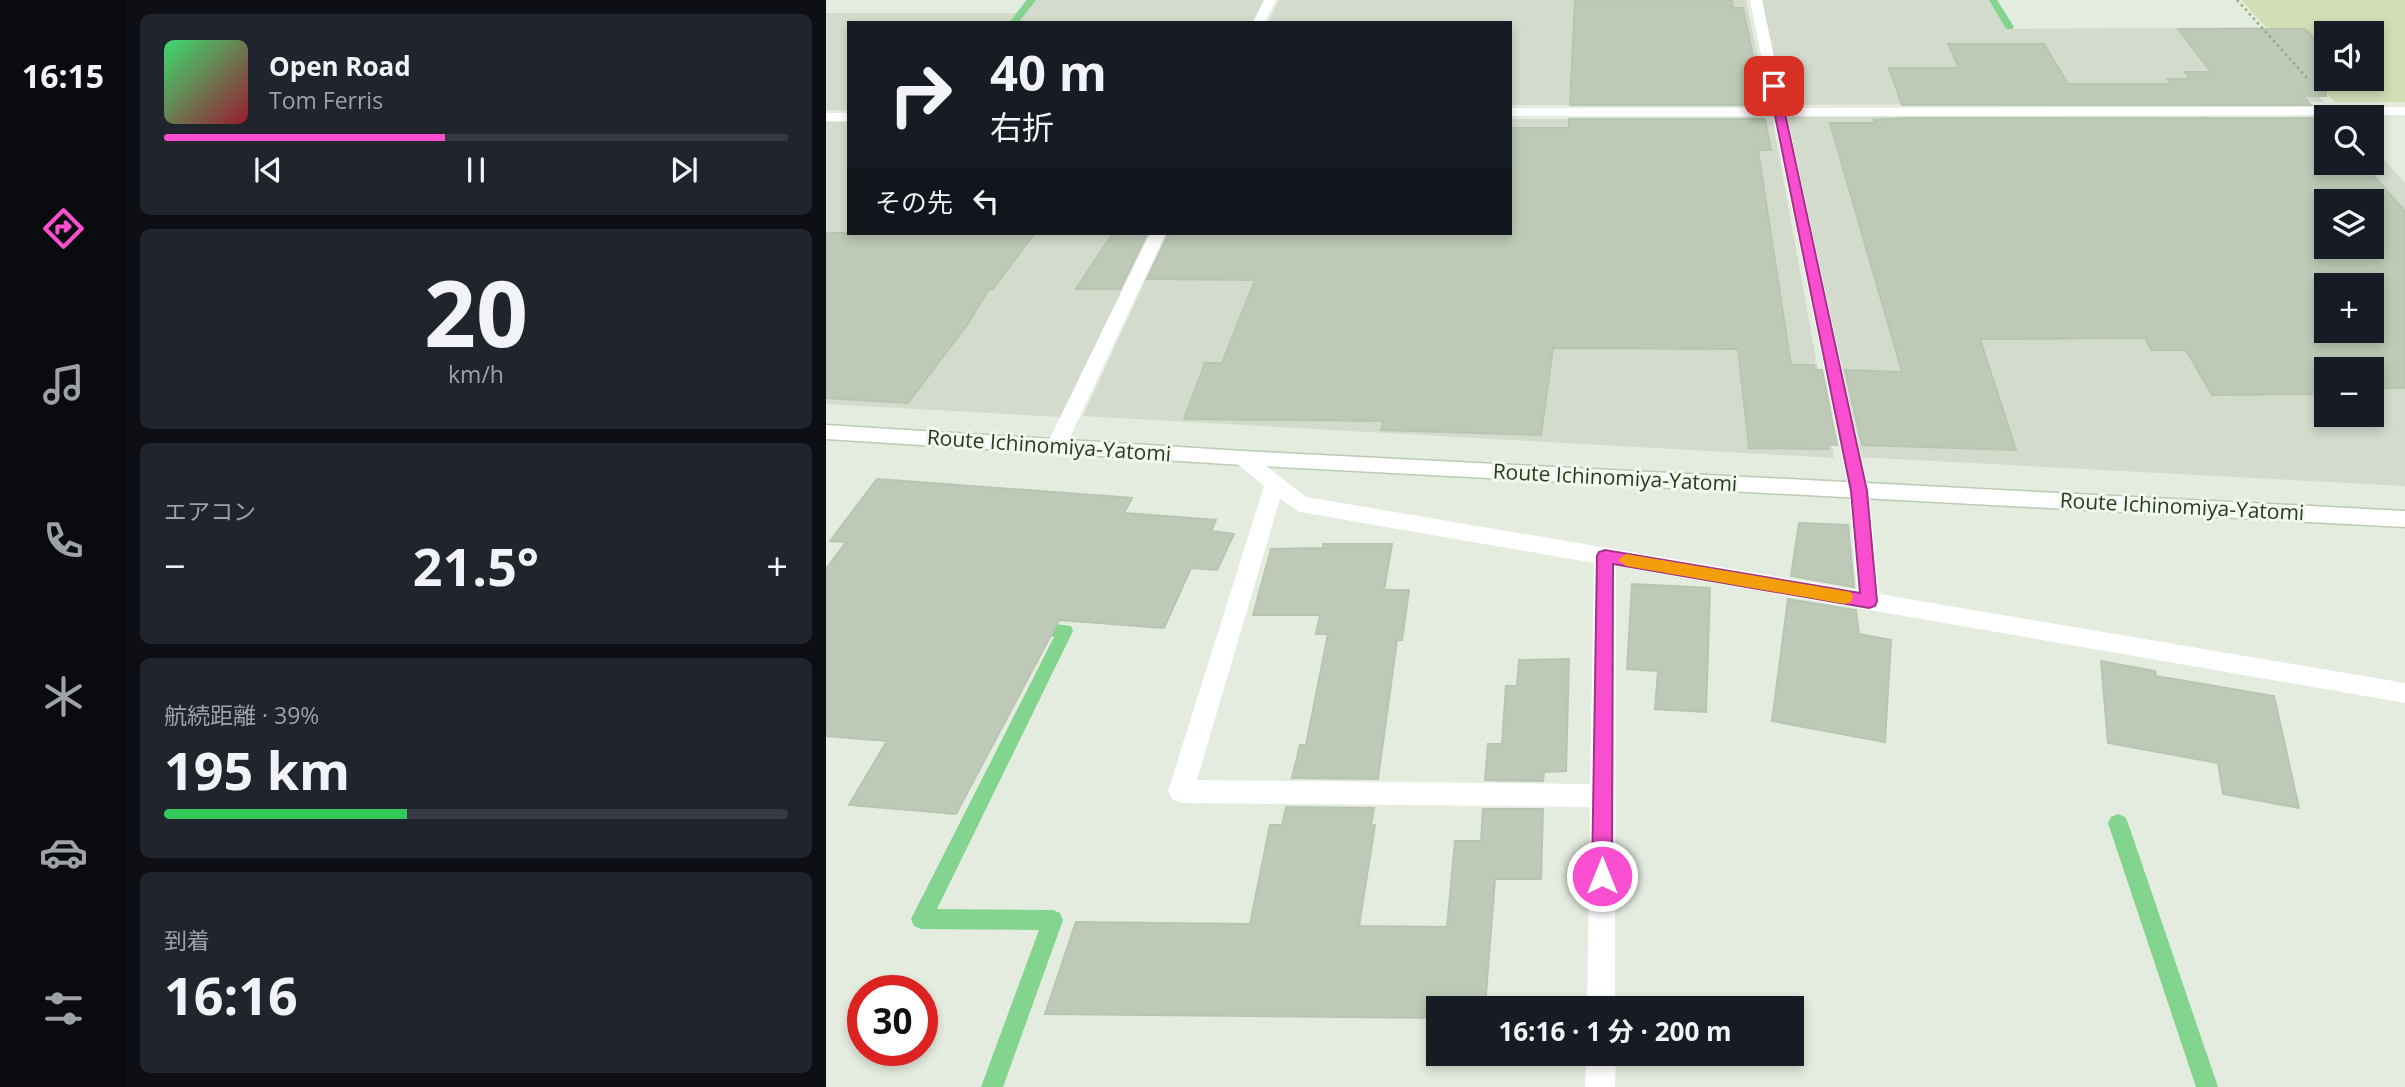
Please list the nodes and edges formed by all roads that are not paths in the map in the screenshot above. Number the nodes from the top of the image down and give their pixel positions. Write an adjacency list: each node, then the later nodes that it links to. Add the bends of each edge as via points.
1 (1270, 0): 3 (street)
2 (1756, 0): 6 (street)
3 (1260, 21)
4 (2405, 111): 6 (street)
5 (1512, 112): 6 (street)
6 (1779, 112): 14 (street)
7 (826, 117): 8 (street)
8 (847, 117)
9 (1157, 235): 11 (street)
10 (828, 434): 11 (street, Route Ichinomiya-Yatomi)
11 (1055, 446): 12 (street, Route Ichinomiya-Yatomi)
12 (1243, 458): 13 (street); 14 (street, Route Ichinomiya-Yatomi)
13 (1275, 484): 16 (street, via 1300,504); 19 (street, via 1181,792)
14 (1859, 491): 15 (street, Route Ichinomiya-Yatomi); 17 (street)
15 (2405, 519)
16 (1605, 556): 17 (street); 19 (street)
17 (1869, 601): 18 (street)
18 (2405, 693)
19 (1602, 796): 20 (street)
20 (1601, 996)
21 (1601, 1066): 22 (street)
22 (1600, 1087)

